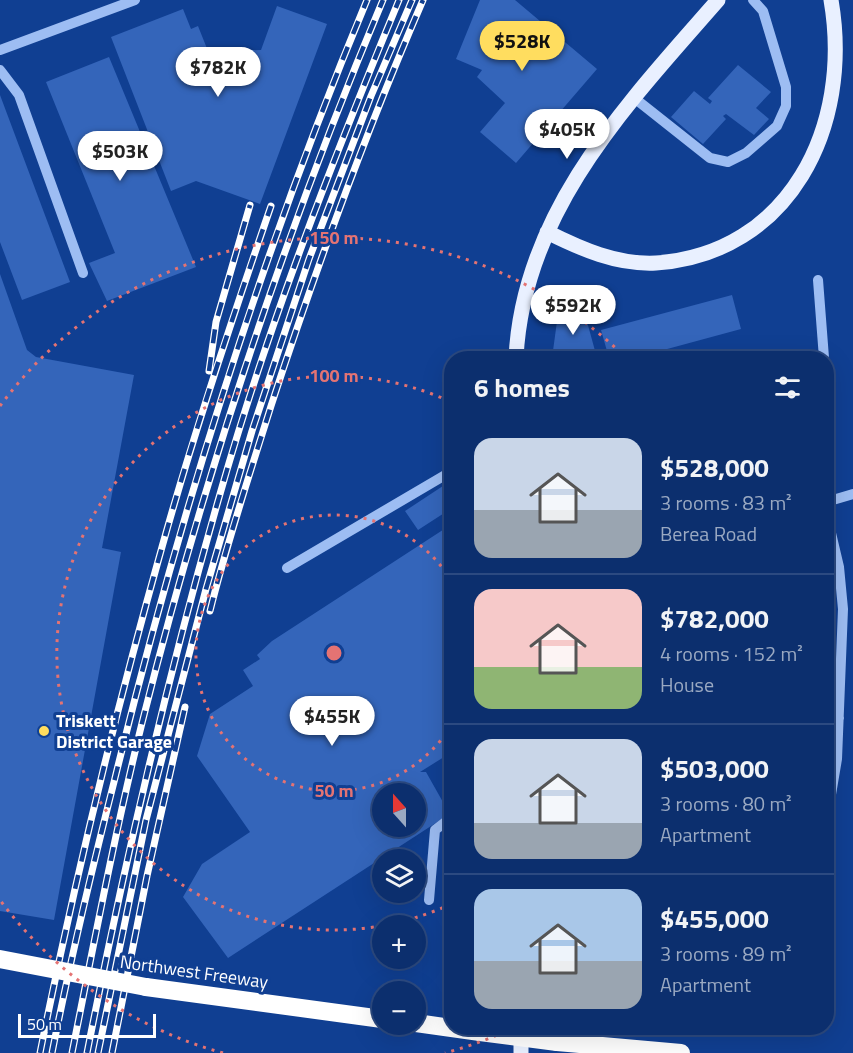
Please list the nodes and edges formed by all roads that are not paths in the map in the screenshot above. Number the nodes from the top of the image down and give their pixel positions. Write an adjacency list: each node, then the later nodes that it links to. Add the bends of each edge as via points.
1 (135, 0): 5 (street)
2 (718, 0): 7 (main road)
3 (753, 0): 7 (street, via 763,11 786,87 786,106 777,126 746,153 728,162 710,158)
4 (831, 0): 8 (main road, via 844,52 845,77 838,119 827,152 800,191 768,221 738,240 702,255 655,263 592,253)
5 (0, 50)
6 (0, 70): 9 (street, via 20,95)
7 (633, 97): 8 (main road, via 584,164)
8 (547, 232): 11 (main road, via 525,290)
9 (83, 273)
10 (818, 280): 12 (street)
11 (517, 351)
12 (823, 351)
13 (444, 476): 17 (street)
14 (853, 494): 15 (street)
15 (834, 500)
16 (834, 546): 18 (street, via 843,609)
17 (287, 568)
18 (839, 717): 19 (street); 20 (street)
19 (834, 722)
20 (834, 776)
21 (444, 824): 22 (street, via 435,830)
22 (429, 900)
23 (0, 959): 25 (highway, bridge)
24 (0, 969): 25 (highway, Northwest Freeway, bridge)
25 (146, 987): 26 (highway, Northwest Freeway)
26 (372, 1018)
27 (426, 1024): 28 (highway, bridge)
28 (444, 1027)
29 (503, 1035): 32 (highway, bridge)
30 (521, 1035): 31 (main road)
31 (521, 1053)
32 (681, 1053)

